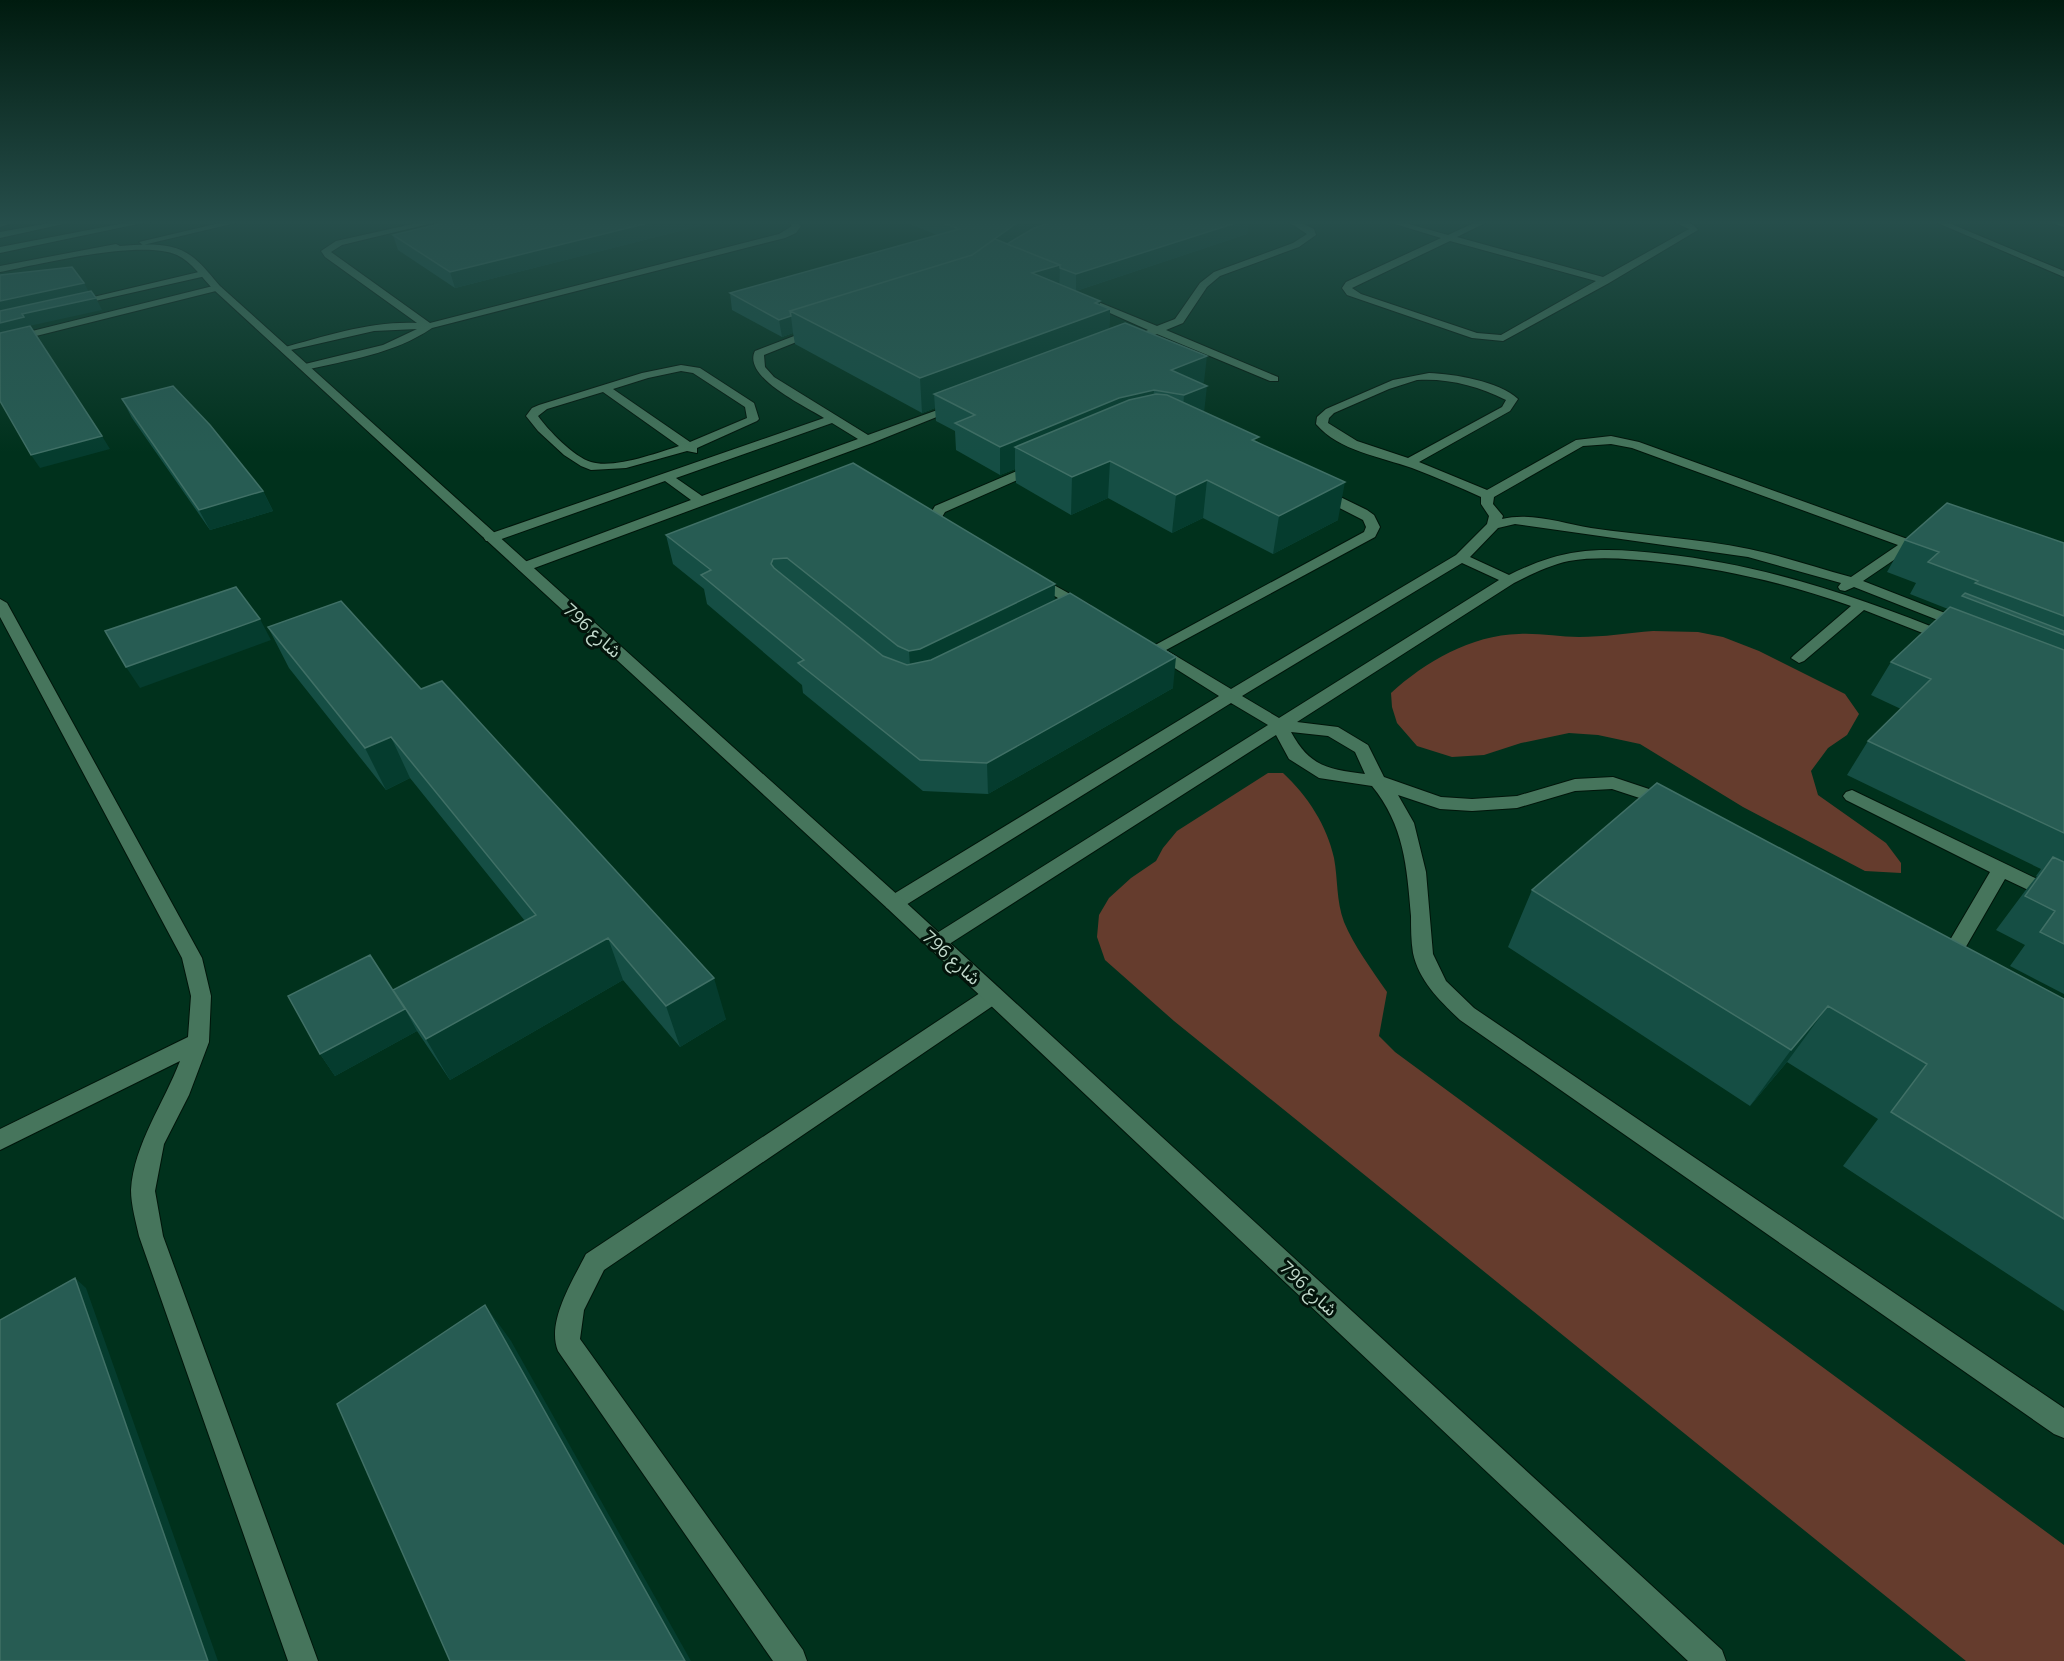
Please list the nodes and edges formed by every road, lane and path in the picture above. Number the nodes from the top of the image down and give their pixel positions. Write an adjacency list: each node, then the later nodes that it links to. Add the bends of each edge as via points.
1 (107, 299): 10 (street)
2 (150, 299): 14 (street)
3 (229, 299): 16 (street, شارع 796)
4 (390, 299): 11 (street)
5 (537, 299): 11 (street)
6 (1082, 299): 13 (street)
7 (1194, 299): 13 (street, via 1179,321)
8 (1365, 299): 9 (street, via 1494,339 1508,336)
9 (1575, 299)
10 (57, 307)
11 (429, 326): 16 (street, via 372,328); 17 (street, via 393,344)
12 (821, 329): 21 (street, via 759,353 756,362 770,379)
13 (1159, 330): 15 (street); 18 (street)
14 (0, 342)
15 (1114, 347)
16 (286, 350): 17 (street, شارع 796)
17 (305, 368): 33 (street, شارع 796)
18 (1274, 379)
19 (604, 388): 23 (street); 23 (street, via 689,368 750,405 753,418 736,429); 23 (street, via 543,407 532,416 583,464 591,466 631,464)
20 (969, 402): 22 (street)
21 (832, 419): 22 (street); 25 (street)
22 (868, 440): 30 (street)
23 (686, 446): 25 (street)
24 (1056, 458): 32 (street, via 936,513 938,522)
25 (710, 462): 27 (street)
26 (1408, 463): 26 (street, via 1506,409 1512,399 1498,391 1445,377 1417,377 1352,401 1323,417 1322,424 1333,434); 29 (street)
27 (667, 477): 30 (street); 33 (street)
28 (1308, 487): 46 (street, via 1369,518 1370,534 1149,647)
29 (1488, 495): 31 (street, via 1487,504 1496,516); 38 (street, via 1580,443 1620,441 1908,544)
30 (702, 502): 35 (street)
31 (1493, 525): 34 (street); 38 (street, via 1515,520 1539,522 1690,543 1749,553)
32 (964, 537)
33 (491, 538): 35 (street, شارع 796)
34 (1461, 558): 37 (street); 46 (street)
35 (524, 567): 53 (street, شارع 796)
36 (1024, 572): 42 (street, via 1088,610)
37 (1509, 580): 39 (street, via 1562,559 1623,555 1738,569); 47 (street)
38 (1850, 581): 39 (street); 43 (street)
39 (1836, 596): 41 (street)
40 (0, 603): 59 (street, via 192,958 201,996)
41 (1862, 604): 44 (street); 45 (street)
42 (1062, 617)
43 (1979, 632)
44 (1966, 646)
45 (1799, 658)
46 (1230, 696): 47 (street); 53 (street)
47 (1279, 725): 48 (street, via 1295,755 1325,774); 48 (street, via 1332,731 1362,749); 55 (street)
48 (1377, 781): 50 (street, via 1440,802 1472,805 1517,802 1575,785 1613,783); 61 (street, via 1401,815 1412,845 1423,954 1438,986 1467,1014)
49 (1852, 796): 51 (street)
50 (1682, 809)
51 (2001, 870): 52 (street); 56 (street)
52 (2064, 900)
53 (894, 903): 55 (street, شارع 796)
54 (1932, 941): 56 (street)
55 (936, 944): 58 (street, شارع 796)
56 (1953, 952): 57 (street)
57 (1973, 963)
58 (993, 995): 63 (street, via 595,1262 572,1309 567,1342); 64 (street, شارع 796)
59 (198, 1042): 60 (street); 62 (street, via 178,1095 153,1143 143,1191 151,1236)
60 (0, 1140)
61 (2064, 1424)
62 (303, 1661)
63 (792, 1661)
64 (1711, 1661)

